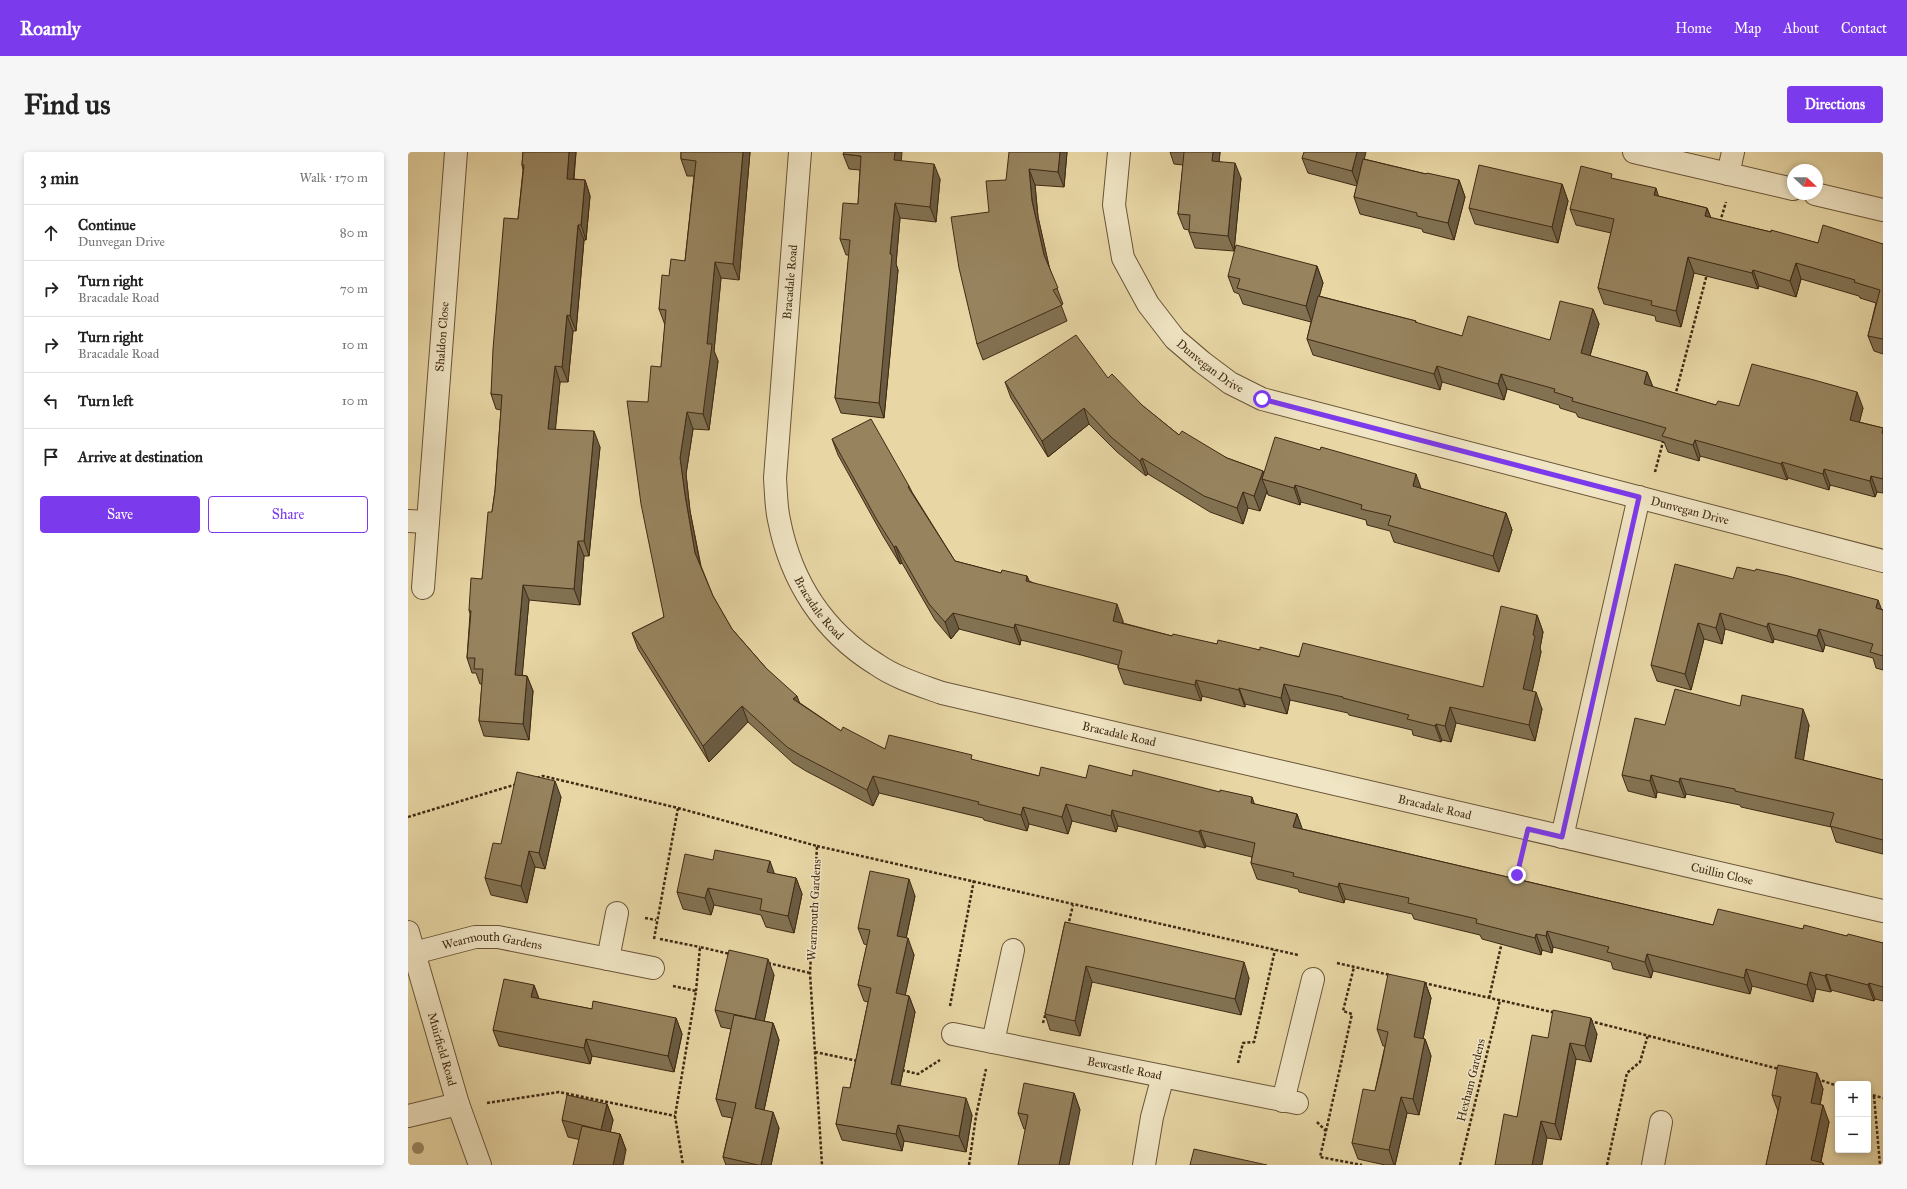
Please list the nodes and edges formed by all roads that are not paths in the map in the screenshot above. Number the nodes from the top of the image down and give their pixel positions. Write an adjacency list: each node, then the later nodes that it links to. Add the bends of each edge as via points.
1 (456, 152): 11 (street, Shaldon Close)
2 (800, 152): 14 (street, Bracadale Road, via 774,478 778,520 788,554 804,591 824,620 847,644 876,665 906,680 942,693)
3 (1119, 152): 10 (street, Dunvegan Drive, via 1114,205 1123,258 1148,304 1175,339 1230,383 1262,399)
4 (1634, 152): 6 (street)
5 (1733, 152): 6 (street)
6 (1728, 174): 7 (street)
7 (1787, 188)
8 (1823, 196): 9 (street)
9 (1883, 210)
10 (1639, 497): 12 (street, Dunvegan Drive); 14 (street)
11 (418, 522): 13 (street, Shaldon Close)
12 (1883, 560)
13 (423, 588)
14 (1562, 837): 15 (street, Cuillin Close)
15 (1883, 911)
16 (617, 913): 20 (street)
17 (408, 932): 19 (street, Muirfield Road)
18 (1013, 950): 24 (street)
19 (414, 953): 20 (street, Wearmouth Gardens, via 475,937 498,937); 26 (street, Muirfield Road)
20 (608, 959): 21 (street, Wearmouth Gardens)
21 (659, 969)
22 (1313, 979): 25 (street, Bewcastle Road, via 1290,1102)
23 (953, 1034): 24 (street, Bewcastle Road)
24 (993, 1042): 25 (street, Bewcastle Road)
25 (1163, 1076): 30 (street, via 1152,1117)
26 (458, 1104): 27 (street); 29 (street, Muirfield Road)
27 (408, 1116)
28 (1661, 1122): 31 (street)
29 (480, 1165)
30 (1144, 1165)
31 (1653, 1165)

